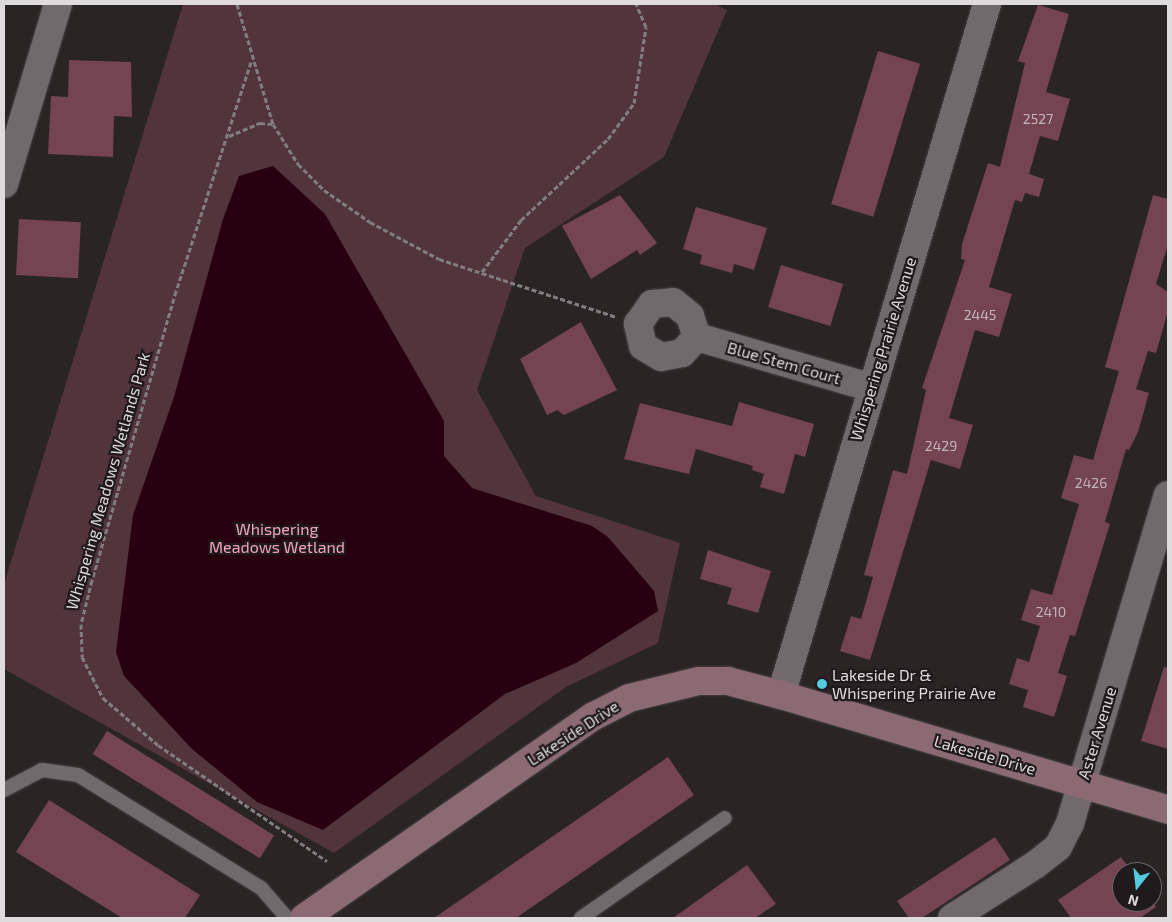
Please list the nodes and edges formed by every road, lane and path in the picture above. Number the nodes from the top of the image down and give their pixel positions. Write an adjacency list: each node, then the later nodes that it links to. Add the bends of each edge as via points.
1 (58, 4): 8 (street)
2 (237, 4): 5 (path)
3 (636, 4): 9 (path, via 646,27 634,103 608,139 521,220)
4 (987, 4): 12 (street, Whispering Prairie Avenue)
5 (251, 62): 6 (path); 7 (path, Whispering Meadows Wetlands Park)
6 (273, 124): 7 (path, via 260,123); 9 (path, via 298,164 370,222 439,259)
7 (229, 136): 19 (path, Whispering Meadows Wetlands Park, via 176,292 92,580 81,624 82,657 103,698 158,745)
8 (4, 184)
9 (482, 272): 10 (path)
10 (616, 317)
11 (696, 337): 12 (street, Blue Stem Court)
12 (872, 388): 14 (street, Whispering Prairie Avenue)
13 (1168, 495): 15 (street, Aster Avenue)
14 (781, 695): 15 (street, Lakeside Drive); 21 (street, Lakeside Drive, via 728,682 699,681 629,698 594,716)
15 (1082, 783): 17 (street, Lakeside Drive); 23 (street, Aster Avenue, via 1058,847)
16 (4, 790): 20 (lane, via 42,770 78,775 260,888)
17 (1168, 810)
18 (725, 818): 22 (lane)
19 (327, 862)
20 (287, 918)
21 (304, 918)
22 (581, 918)
23 (952, 918)

